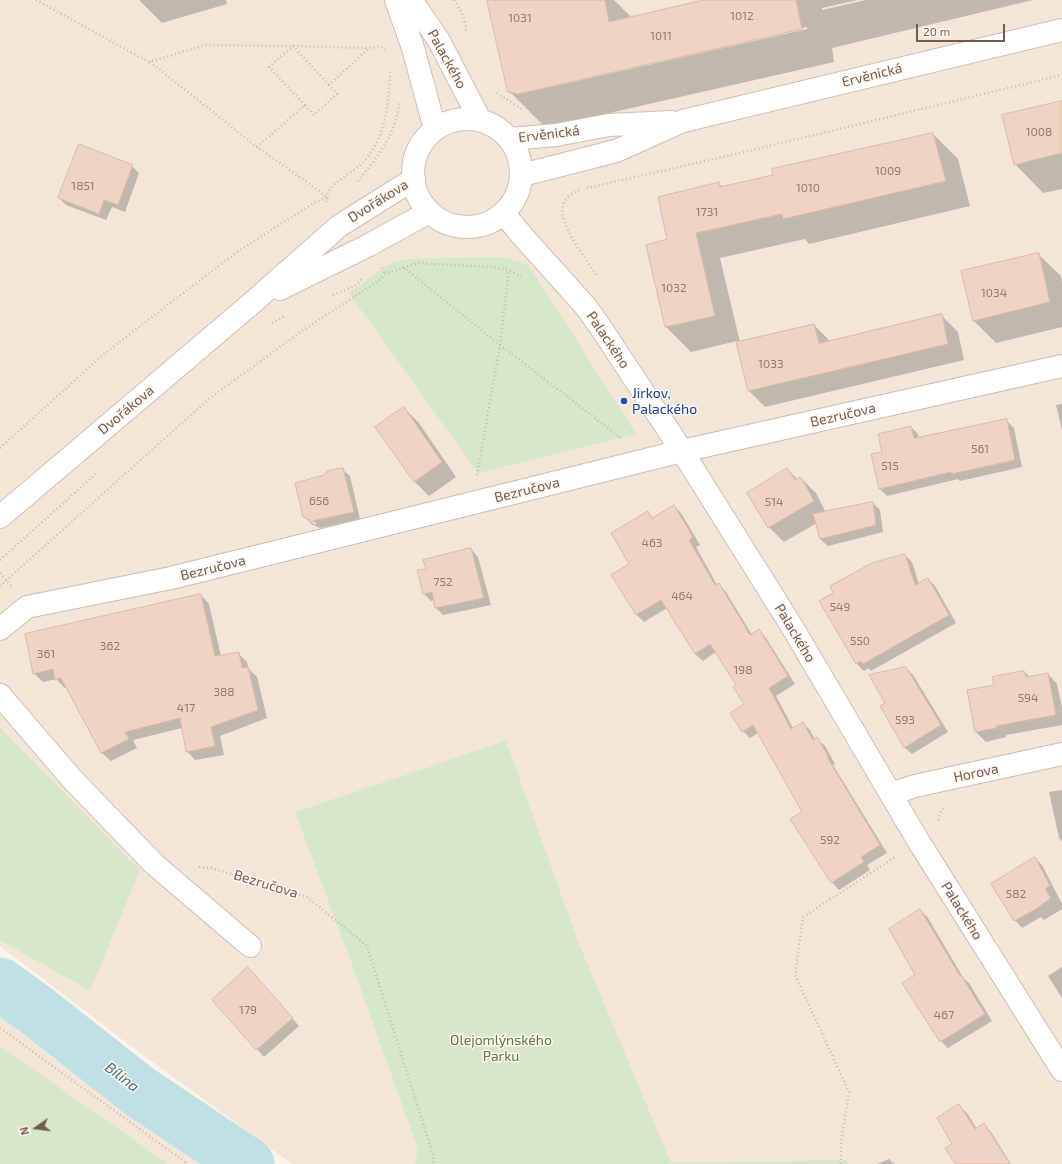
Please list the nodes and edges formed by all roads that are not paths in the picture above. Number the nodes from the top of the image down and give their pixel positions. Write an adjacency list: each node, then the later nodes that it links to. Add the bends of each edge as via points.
1 (396, 0): 6 (street, Palackého, via 403,52)
2 (411, 0): 4 (street, Palackého, via 438,39)
3 (1062, 30): 5 (street, Ervěnická)
4 (480, 120): 6 (street, via 464,118 449,121); 7 (street, via 497,127)
5 (683, 121): 7 (street, Ervěnická, via 610,125 556,135); 8 (street, Ervěnická, via 616,151)
6 (435, 129): 9 (street, via 418,151 414,164)
7 (510, 139): 8 (street, via 519,156)
8 (522, 175): 11 (street, via 513,202)
9 (414, 179): 10 (street, via 418,197); 12 (street, Dvořákova, via 345,222)
10 (430, 212): 11 (street, via 443,222 458,227 475,227); 12 (street, Dvořákova)
11 (504, 214): 14 (street, Palackého, via 587,308)
12 (252, 303): 15 (street, Dvořákova)
13 (1062, 366): 14 (street, Bezručova)
14 (682, 451): 16 (street, Bezručova, via 172,578 27,607); 19 (street, Palackého, via 791,624)
15 (0, 517)
16 (0, 629)
17 (0, 695): 20 (street, via 72,779 154,864)
18 (1062, 754): 19 (street, Horova, via 915,786)
19 (891, 794): 21 (street, Palackého)
20 (250, 946)
21 (1062, 1070)

